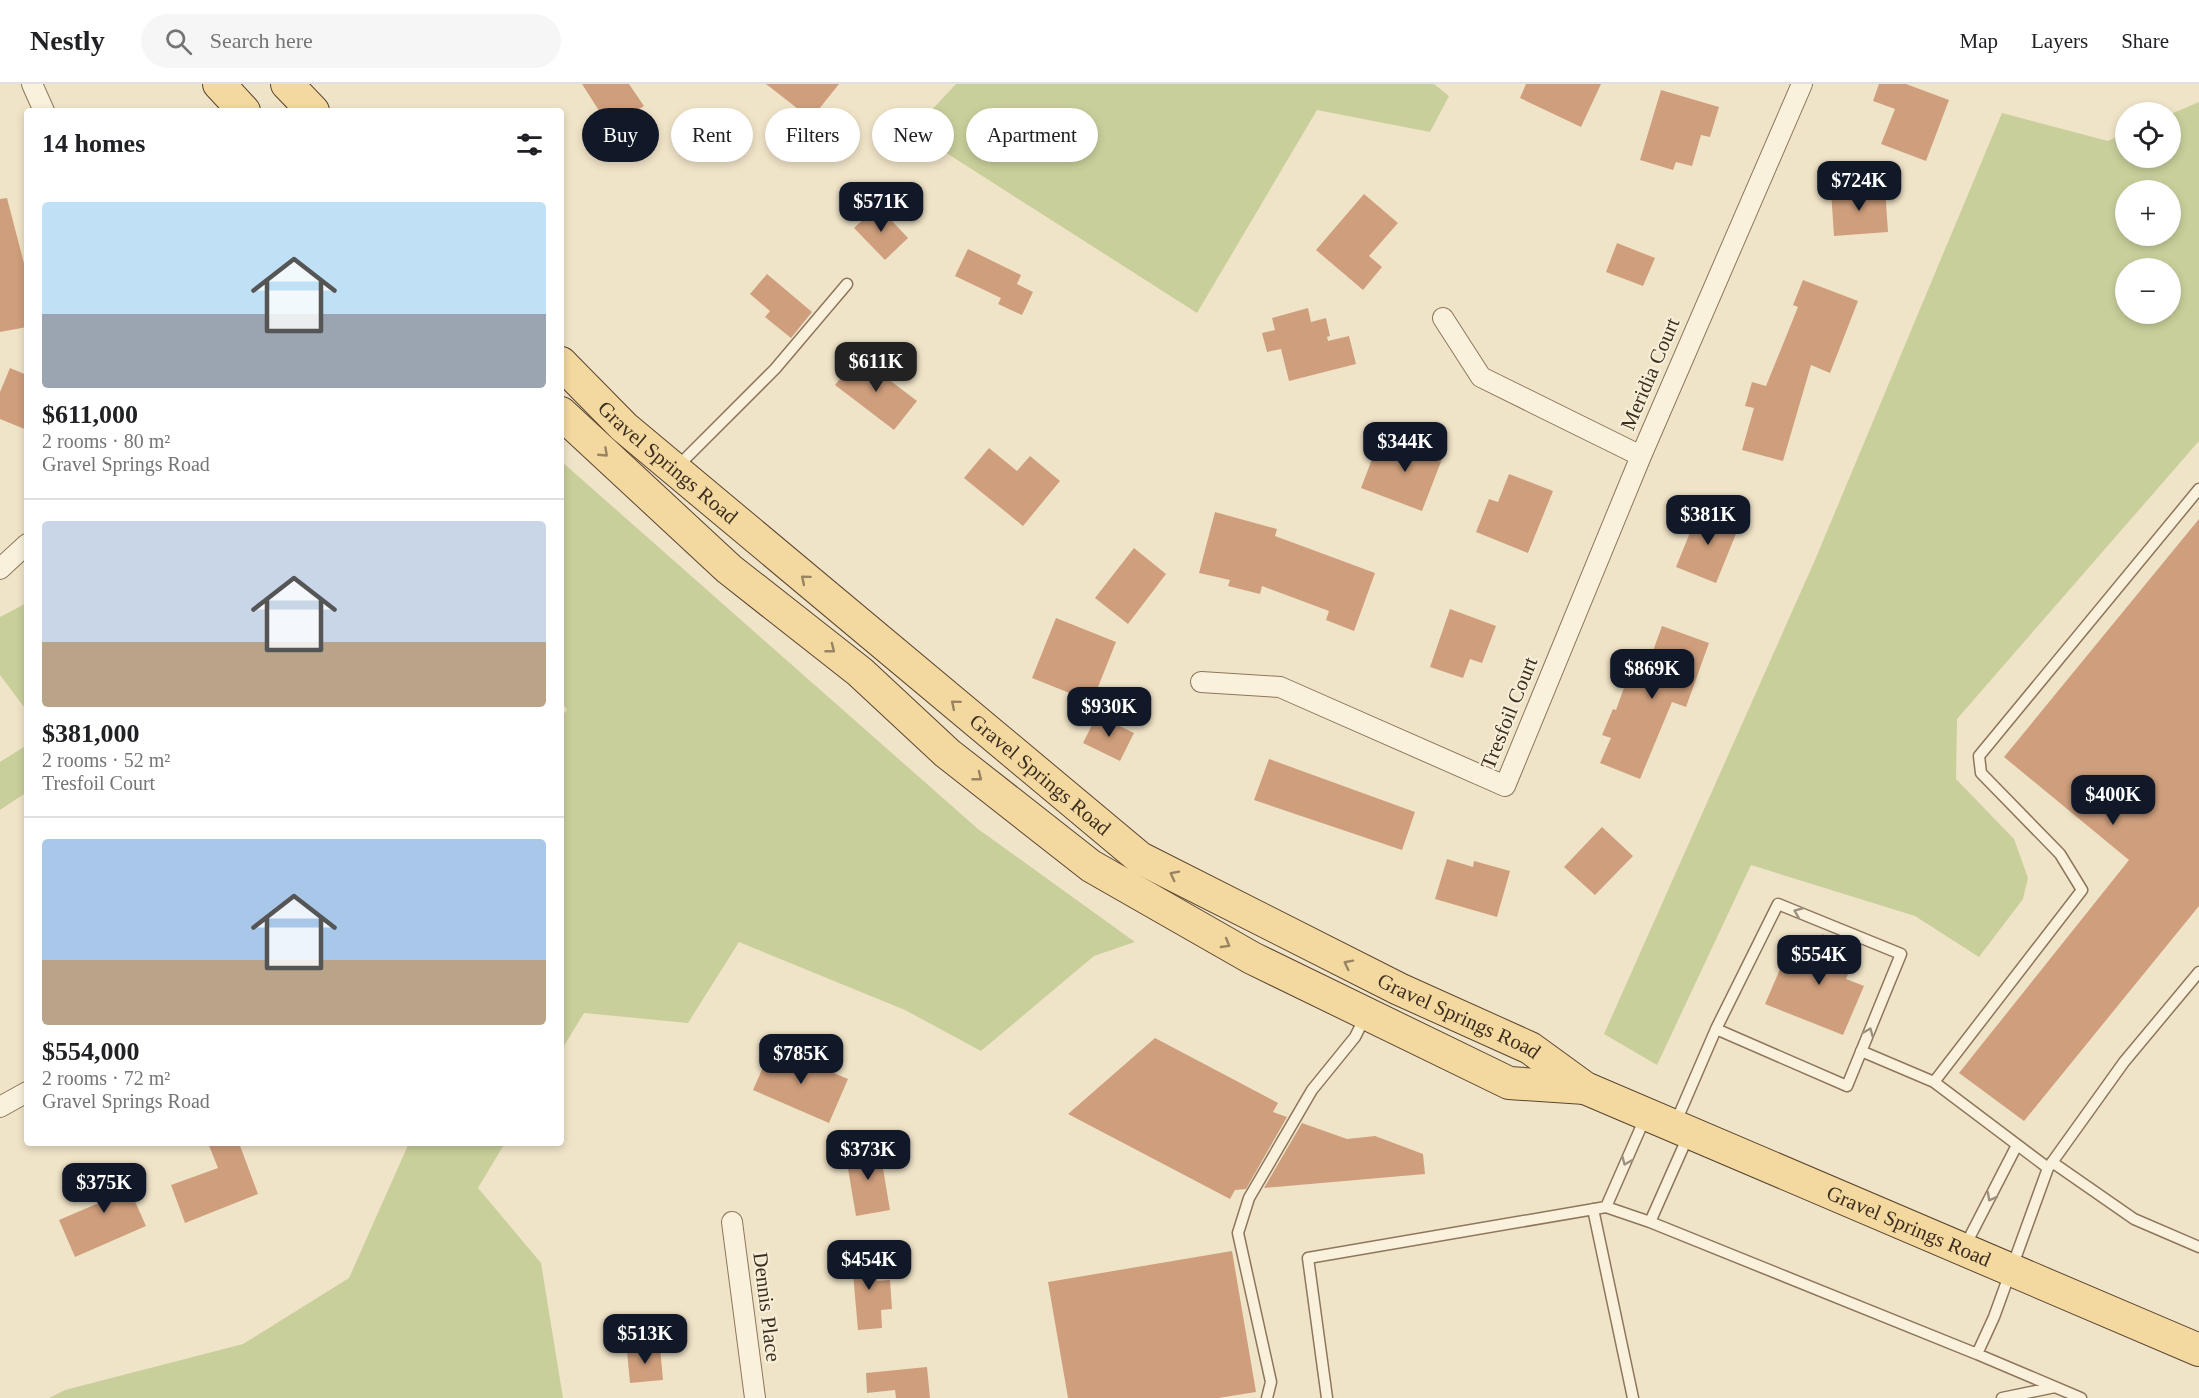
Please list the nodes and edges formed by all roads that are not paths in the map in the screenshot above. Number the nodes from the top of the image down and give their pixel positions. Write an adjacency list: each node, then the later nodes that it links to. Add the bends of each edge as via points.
1 (32, 84): 5 (street)
2 (219, 84): 6 (main road)
3 (287, 84): 7 (main road)
4 (1802, 84): 12 (street, Meridia Court)
5 (43, 108)
6 (241, 108)
7 (310, 108)
8 (847, 284): 13 (lane, via 775,369)
9 (1443, 318): 12 (street, Meridia Court, via 1481,377)
10 (564, 366): 13 (main road, Gravel Springs Road, via 624,427)
11 (564, 416): 19 (main road, Gravel Springs Road, one-way to 19, via 729,568 860,672 947,753 1091,866 1252,958)
12 (1641, 456): 17 (street, Tresfoil Court, via 1505,786 1280,687)
13 (675, 469): 23 (main road, Gravel Springs Road, one-way to 13, via 1530,1047 1398,989 1140,858)
14 (2199, 489): 22 (lane, via 1979,756 1981,772 2060,854 2082,890)
15 (24, 547): 16 (street)
16 (0, 569)
17 (1201, 682)
18 (2199, 972): 28 (lane, via 2124,1062)
19 (1367, 1014): 23 (main road, Gravel Springs Road, via 1509,1083); 40 (lane, via 1355,1037 1312,1090 1249,1198 1238,1233 1271,1382)
20 (1716, 1029): 21 (lane, via 1847,1086); 21 (lane, one-way to 20, via 1901,954 1778,904); 26 (lane)
21 (1861, 1051): 22 (lane)
22 (1934, 1082): 27 (lane)
23 (1584, 1088): 26 (main road, Gravel Springs Road)
24 (24, 1094): 25 (street)
25 (0, 1107)
26 (1669, 1125): 29 (lane, one-way to 29); 32 (lane); 34 (main road, Gravel Springs Road)
27 (2017, 1145): 28 (lane); 34 (lane, one-way to 34)
28 (2050, 1165): 33 (lane, via 2134,1219); 35 (lane)
29 (1606, 1207): 30 (lane); 32 (lane)
30 (1593, 1209): 41 (lane, via 1308,1258); 42 (lane)
31 (732, 1222): 39 (street, Dennis Place)
32 (1650, 1222): 37 (lane)
33 (2199, 1247)
34 (1963, 1250): 35 (main road, Gravel Springs Road)
35 (2010, 1270): 36 (main road, Gravel Springs Road); 37 (lane)
36 (2199, 1350)
37 (1977, 1354): 38 (lane)
38 (2055, 1387): 43 (lane); 44 (lane)
39 (754, 1398)
40 (1267, 1398)
41 (1328, 1398)
42 (1633, 1398)
43 (2002, 1398)
44 (2081, 1398)

